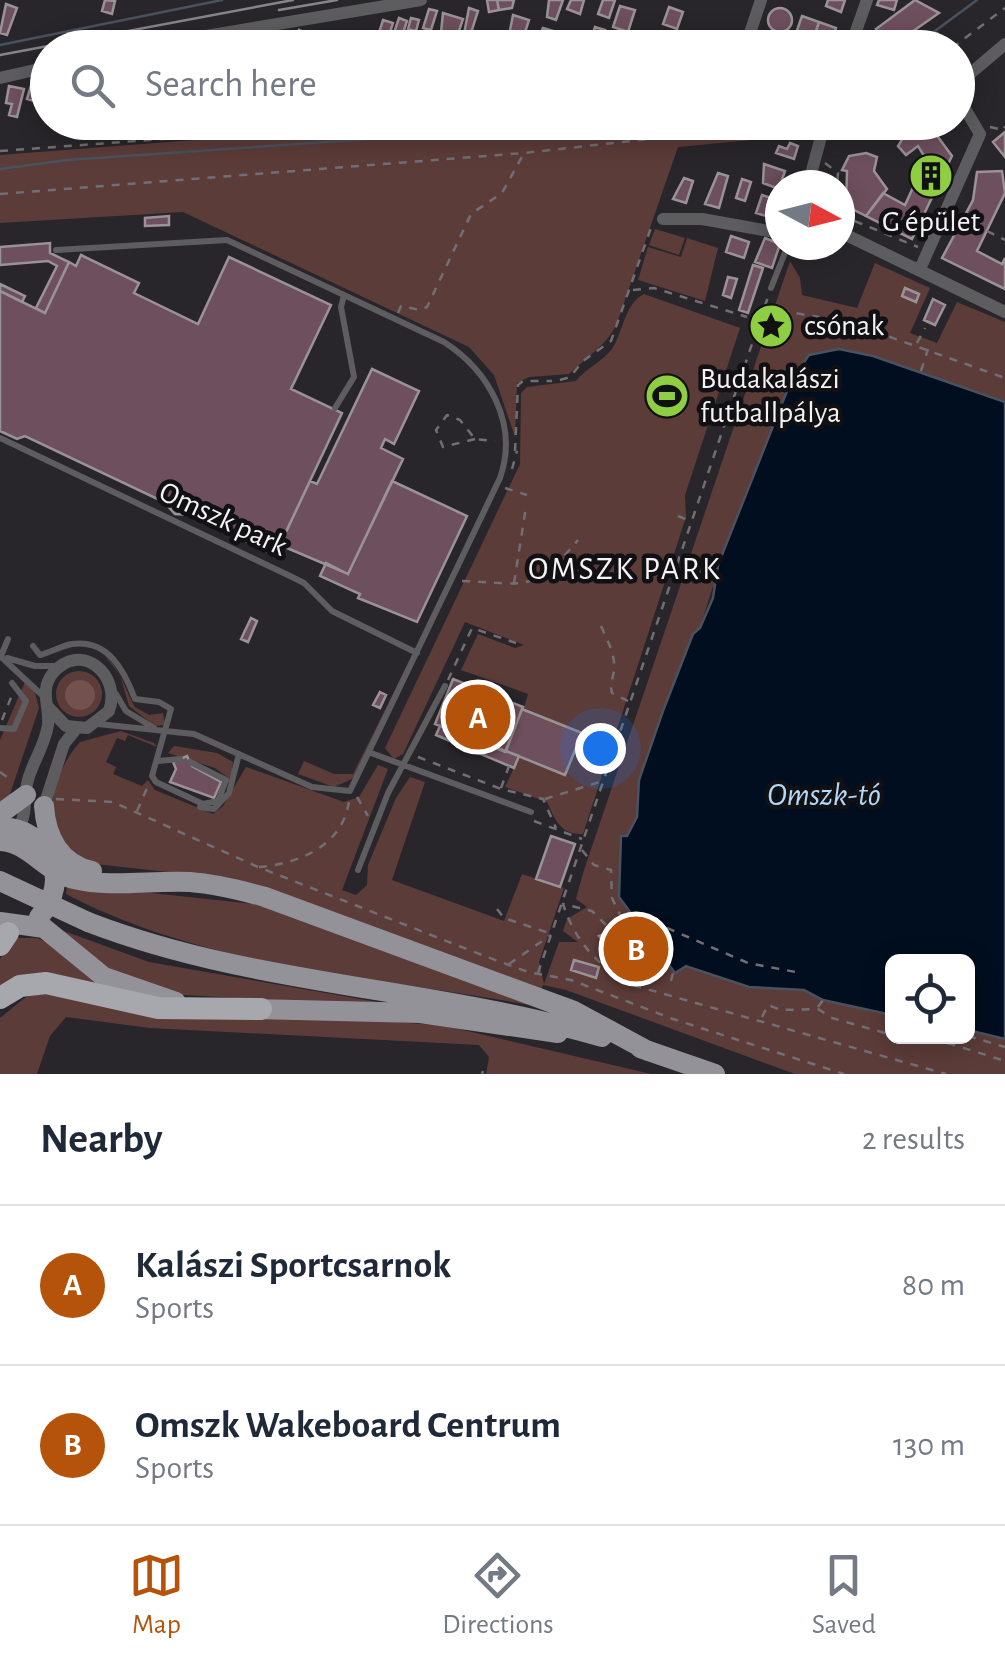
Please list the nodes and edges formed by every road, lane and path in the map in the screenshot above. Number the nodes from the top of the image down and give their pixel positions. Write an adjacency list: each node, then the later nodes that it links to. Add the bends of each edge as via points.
1 (421, 0): 5 (street)
2 (761, 0): 6 (street)
3 (867, 0): 7 (street)
4 (1005, 8): 8 (path)
5 (242, 30)
6 (751, 30)
7 (856, 30)
8 (975, 31)
9 (1005, 44): 10 (street)
10 (975, 70)
11 (30, 71): 12 (street)
12 (0, 78)
13 (975, 125): 15 (street)
14 (1005, 126): 15 (path)
15 (979, 132): 32 (street)
16 (158, 140): 19 (path)
17 (635, 140): 20 (path)
18 (821, 140): 21 (street)
19 (0, 152)
20 (524, 152): 24 (path); 41 (path, via 502,193 471,214 427,307 401,306)
21 (817, 160): 22 (street); 23 (path)
22 (813, 170)
23 (833, 170)
24 (0, 194)
25 (855, 219): 32 (path)
26 (662, 221): 27 (street, via 702,219); 36 (path, via 652,224)
27 (765, 230)
28 (987, 231): 30 (path)
29 (855, 239): 34 (street)
30 (1005, 240)
31 (56, 250): 37 (lane, via 227,240)
32 (929, 251): 34 (street)
33 (782, 260): 35 (lane)
34 (920, 270): 39 (street)
35 (771, 288): 38 (path)
36 (631, 291): 40 (path, via 654,288); 47 (path, via 608,345)
37 (344, 296): 41 (lane); 50 (lane, via 354,377)
38 (764, 307): 43 (path, via 848,322); 49 (path)
39 (1005, 312)
40 (747, 316)
41 (395, 319): 54 (lane, via 444,342 481,371)
42 (925, 328): 43 (path)
43 (917, 344): 44 (path)
44 (928, 348): 45 (path); 46 (path)
45 (921, 372)
46 (1005, 378)
47 (560, 380)
48 (552, 381): 55 (path, via 518,386 517,451)
49 (732, 402): 51 (path); 60 (path)
50 (335, 408)
51 (772, 413)
52 (0, 438): 68 (lane, Omszk park, via 304,583 332,611)
53 (474, 438): 53 (path, via 447,415 436,430 443,447); 54 (path)
54 (506, 440): 55 (lane)
55 (507, 452): 56 (lane)
56 (497, 485): 57 (path); 62 (lane)
57 (527, 495)
58 (526, 507): 63 (path)
59 (678, 516): 60 (path)
60 (691, 521): 74 (path)
61 (578, 540): 63 (path, via 546,576)
62 (453, 578): 63 (path); 68 (lane)
63 (515, 585)
64 (601, 626): 74 (path, via 612,650 612,693)
65 (8, 639): 69 (lane)
66 (516, 643): 72 (path, via 472,628)
67 (32, 646): 79 (lane, via 40,655 88,645 114,658 139,702 171,709)
68 (417, 653): 81 (lane)
69 (0, 656): 70 (lane); 75 (lane)
70 (61, 666): 73 (street, via 74,660 94,664); 75 (street, via 48,680)
71 (12, 683): 77 (lane, via 26,701 14,729)
72 (446, 686): 80 (lane)
73 (113, 689): 76 (street, via 109,711); 79 (lane, via 126,710)
74 (631, 702): 90 (path)
75 (46, 703): 78 (street, via 57,721); 93 (street)
76 (97, 724): 78 (street); 79 (lane)
77 (0, 728)
78 (76, 729): 93 (street)
79 (164, 732): 82 (lane, via 194,734); 84 (lane)
80 (408, 752): 86 (lane); 92 (path)
81 (370, 753): 86 (lane); 91 (lane)
82 (239, 754): 89 (lane, via 229,793 214,810 156,788); 91 (lane, via 312,787)
83 (180, 759): 84 (lane)
84 (158, 761): 89 (lane)
85 (190, 762): 89 (lane, via 226,780 218,801 203,804)
86 (402, 765): 94 (lane); 98 (lane)
87 (509, 766): 92 (path)
88 (0, 772): 93 (path)
89 (154, 779): 96 (path)
90 (604, 781): 95 (path); 100 (path)
91 (352, 788): 98 (path, via 364,812); 103 (path, via 348,808 310,857)
92 (500, 789): 94 (path); 95 (path)
93 (33, 795): 96 (path, via 102,800); 101 (main road); 101 (street, via 38,826); 106 (main road, via 70,863)
94 (497, 799): 97 (lane)
95 (543, 799): 99 (path)
96 (136, 812): 103 (path)
97 (530, 815): 99 (path)
98 (377, 820): 104 (lane)
99 (556, 828): 100 (path)
100 (584, 840): 102 (path)
101 (21, 841): 106 (main road, via 104,884); 112 (main road, via 48,884 39,906)
102 (581, 849): 107 (path); 109 (path, via 594,865 612,870 612,898)
103 (258, 867): 114 (path)
104 (358, 870)
105 (0, 881): 125 (main road, bridge, via 88,922 199,958 492,1008)
106 (128, 882): 129 (main road, via 189,882 265,897 574,1011)
107 (562, 904): 110 (path, via 592,911); 113 (path); 123 (path, via 578,940 627,982 707,1010)
108 (497, 909): 113 (path, via 504,918)
109 (622, 918)
110 (606, 925)
111 (667, 928): 116 (path, via 748,963)
112 (6, 930): 121 (main road, via 58,941 104,976 142,992 193,1006)
113 (552, 934): 114 (path); 117 (path)
114 (508, 964): 117 (path)
115 (673, 973): 118 (path)
116 (801, 973)
117 (538, 974): 132 (path)
118 (672, 981)
119 (0, 998): 121 (highway, via 40,982 158,1008)
120 (823, 1000): 122 (path)
121 (261, 1009): 125 (main road, via 420,1014)
122 (818, 1009): 123 (path, via 768,1004); 124 (path)
123 (761, 1019): 133 (path)
124 (885, 1034)
125 (600, 1036): 129 (main road)
126 (975, 1039): 128 (path)
127 (952, 1044): 130 (path)
128 (1005, 1046)
129 (648, 1051): 131 (main road)
130 (1005, 1061)
131 (715, 1074)
132 (844, 1074)
133 (946, 1074)

